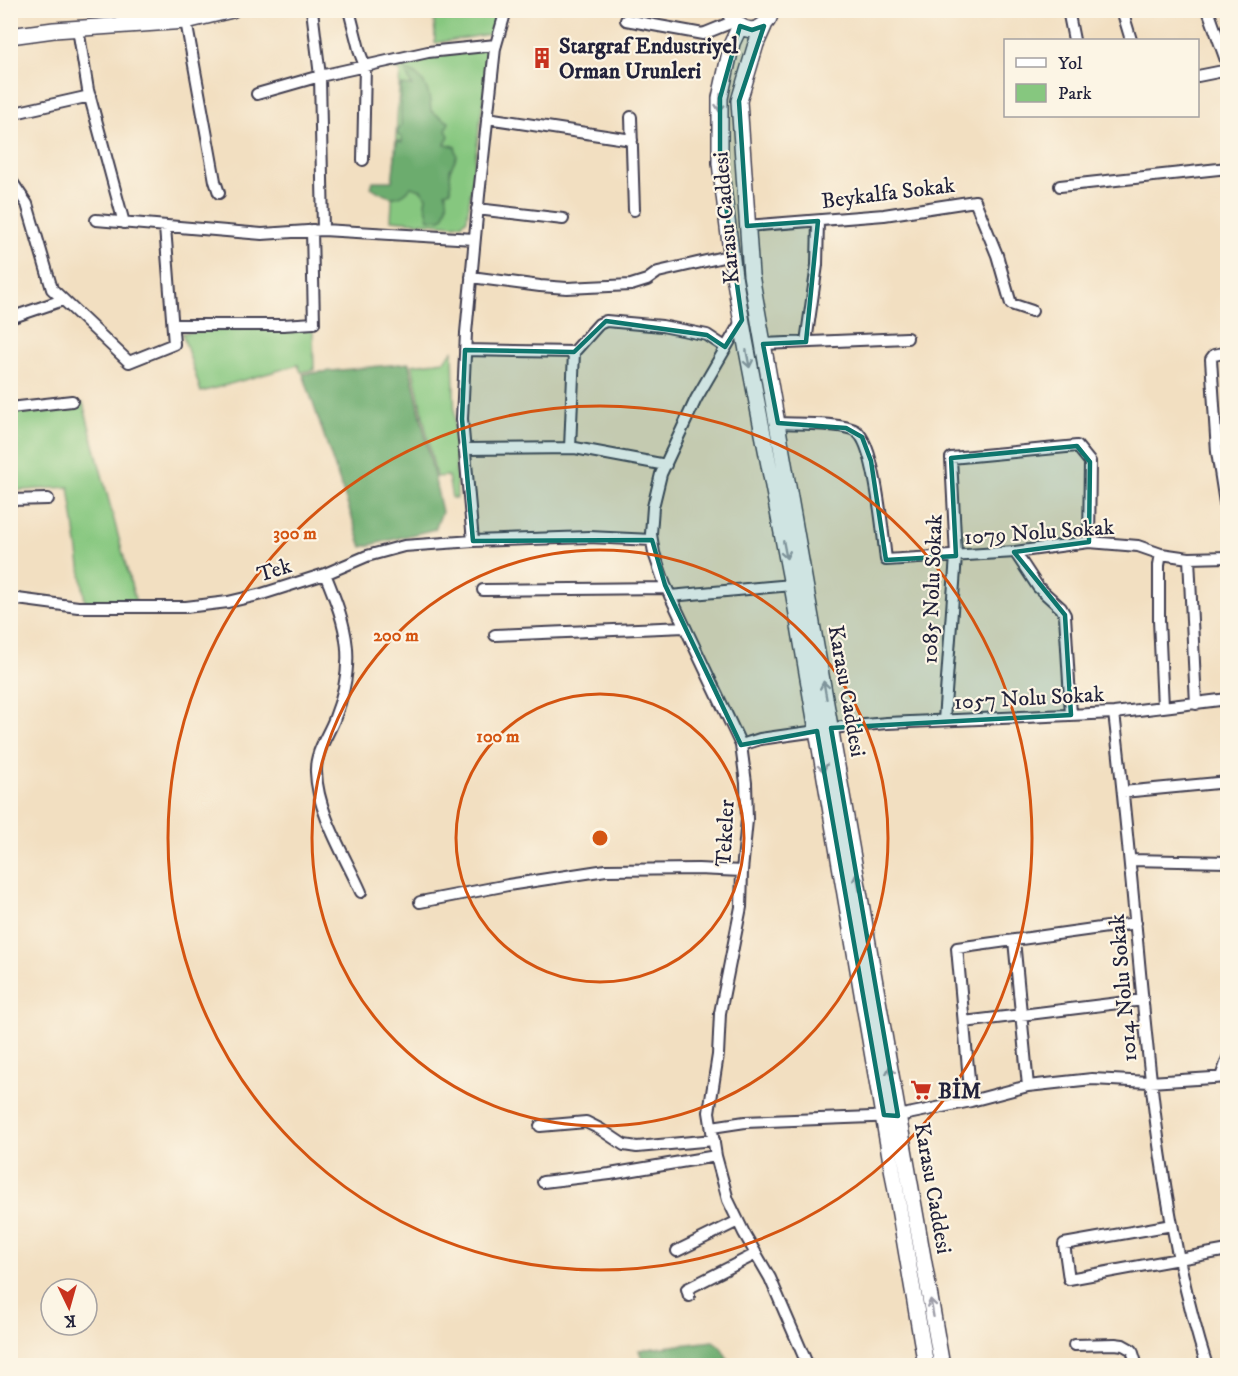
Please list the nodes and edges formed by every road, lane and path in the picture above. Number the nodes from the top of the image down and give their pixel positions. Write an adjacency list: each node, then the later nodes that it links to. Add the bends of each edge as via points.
1 (312, 10): 21 (street)
2 (349, 10): 18 (street)
3 (506, 10): 17 (street)
4 (771, 10): 12 (main road, Karasu Caddesi)
5 (1068, 10): 15 (street)
6 (1122, 10): 16 (street)
7 (1208, 10): 19 (street)
8 (228, 11): 11 (main road)
9 (733, 17): 10 (street, via 703,33); 12 (main road, via 752,30); 43 (main road, Karasu Caddesi, one-way to 43, via 732,43 720,98 720,163)
10 (626, 20)
11 (186, 21): 13 (main road); 32 (street)
12 (764, 26): 40 (main road, Karasu Caddesi, via 739,101)
13 (78, 29): 14 (main road); 23 (street)
14 (10, 36)
15 (1074, 39)
16 (1131, 39)
17 (496, 45): 18 (street, via 428,52); 26 (street)
18 (365, 66): 21 (street); 28 (street)
19 (1227, 68): 20 (street)
20 (1199, 75)
21 (320, 76): 22 (street); 41 (street)
22 (256, 94)
23 (90, 96): 24 (street); 38 (street)
24 (10, 114)
25 (631, 117): 27 (street)
26 (487, 118): 27 (street); 33 (street)
27 (632, 140): 34 (street)
28 (363, 160)
29 (1227, 168): 31 (street)
30 (10, 179): 45 (street, via 27,204 52,289)
31 (1060, 186)
32 (219, 193)
33 (477, 209): 35 (street); 42 (street)
34 (634, 210)
35 (563, 219)
36 (96, 220): 38 (street)
37 (818, 220): 40 (street, Beykalfa Sokak); 46 (street, Beykalfa Sokak, via 975,201 1011,304); 51 (street, via 817,265)
38 (124, 223): 39 (street)
39 (165, 226): 41 (street, via 262,234); 49 (street)
40 (747, 226): 52 (main road, Karasu Caddesi, via 751,275)
41 (318, 230): 42 (street); 49 (street, via 314,323)
42 (474, 239): 44 (street)
43 (732, 255): 44 (street, via 658,272 643,282 620,286 540,286); 48 (main road, Karasu Caddesi)
44 (471, 277): 54 (street)
45 (63, 300): 47 (street); 49 (street, via 129,362 174,344)
46 (1032, 311)
47 (10, 318)
48 (742, 320): 53 (street, Tekeler); 75 (main road, Karasu Caddesi, one-way to 75)
49 (173, 325)
50 (907, 338): 51 (street)
51 (806, 342): 52 (street)
52 (764, 344): 59 (main road, Karasu Caddesi)
53 (725, 347): 55 (street, via 707,335 606,321 587,335); 62 (street, Tekeler)
54 (465, 350): 55 (street); 61 (street)
55 (574, 352): 60 (street)
56 (1227, 352): 65 (street, via 1211,360 1217,452)
57 (72, 401): 58 (street)
58 (10, 408)
59 (778, 423): 71 (street, 1079 Nolu Sokak, via 846,428 862,437 872,462 886,560); 87 (main road, Karasu Caddesi, one-way to 59)
60 (570, 448): 61 (street); 62 (street)
61 (464, 449): 67 (street)
62 (666, 465): 66 (street, Tekeler, via 652,507)
63 (48, 499): 64 (street)
64 (10, 500)
65 (1227, 522)
66 (652, 540): 67 (street, Tek, via 589,537); 77 (street, Tekeler)
67 (473, 541): 74 (street, Tek, via 404,546 367,556)
68 (1089, 542): 69 (street, 1079 Nolu Sokak); 70 (street, 1079 Nolu Sokak, via 1138,546); 71 (street, 1085 Nolu Sokak, via 1090,462 1077,446 951,458)
69 (1015, 552): 71 (street, 1079 Nolu Sokak); 85 (street, via 1038,587 1065,615)
70 (1161, 554): 73 (street, 1079 Nolu Sokak); 83 (street, via 1158,620)
71 (956, 556): 86 (street, 1085 Nolu Sokak)
72 (1227, 557): 73 (street, 1079 Nolu Sokak)
73 (1189, 558): 82 (street)
74 (326, 574): 78 (street, Tek, via 262,594 186,607 78,607); 94 (street, via 341,611 349,657 335,718 317,759 317,784 321,804)
75 (792, 585): 77 (street); 87 (main road, Karasu Caddesi)
76 (483, 590): 77 (street)
77 (668, 592): 79 (street, Tekeler)
78 (10, 598)
79 (685, 627): 80 (street); 88 (street, Tekeler)
80 (495, 635)
81 (1227, 699): 82 (street, 1057 Nolu Sokak)
82 (1196, 704): 83 (street, 1057 Nolu Sokak)
83 (1163, 707): 84 (street, 1057 Nolu Sokak)
84 (1114, 713): 85 (street, 1057 Nolu Sokak); 90 (street, 1014 Nolu Sokak)
85 (1071, 715): 86 (street, 1057 Nolu Sokak)
86 (944, 720): 87 (street, 1057 Nolu Sokak)
87 (824, 729): 88 (street, 1057 Nolu Sokak); 106 (main road, Karasu Caddesi)
88 (741, 745): 93 (street, Tekeler, via 747,820)
89 (1227, 782): 90 (street)
90 (1123, 792): 91 (street, 1014 Nolu Sokak)
91 (1130, 860): 92 (street); 96 (street, 1014 Nolu Sokak)
92 (1227, 862)
93 (742, 871): 95 (street, via 606,870); 108 (street, Tekeler, via 741,907 720,1013 710,1112)
94 (361, 892)
95 (420, 902)
96 (1136, 923): 97 (street); 98 (street, 1014 Nolu Sokak)
97 (1014, 940): 99 (street); 100 (street, via 957,948)
98 (1143, 1000): 99 (street); 103 (street, 1014 Nolu Sokak)
99 (1021, 1015): 100 (street); 104 (street)
100 (964, 1022): 105 (street)
101 (1227, 1058): 102 (street)
102 (1224, 1077): 103 (street)
103 (1150, 1082): 104 (street, via 1092,1079); 113 (street, 1014 Nolu Sokak)
104 (1028, 1086): 105 (street)
105 (972, 1101): 106 (street)
106 (891, 1116): 108 (street); 121 (main road, Karasu Caddesi); 122 (main road, Karasu Caddesi, one-way to 106)
107 (540, 1126): 109 (street, via 586,1122 624,1145 638,1147)
108 (712, 1127): 109 (street, Tekeler)
109 (714, 1140): 110 (street, Tekeler)
110 (716, 1156): 111 (street); 112 (street, Tekeler)
111 (543, 1182)
112 (738, 1221): 115 (street); 116 (street, Tekeler)
113 (1172, 1225): 117 (street, 1014 Nolu Sokak); 117 (street, via 1064,1244 1069,1279)
114 (1227, 1250): 117 (street)
115 (677, 1251)
116 (756, 1254): 118 (street, via 687,1289); 120 (street, Tekeler)
117 (1178, 1259): 124 (street, 1014 Nolu Sokak)
118 (689, 1296)
119 (1074, 1346): 123 (street, via 1123,1345 1132,1350)
120 (808, 1365)
121 (926, 1365)
122 (942, 1365)
123 (1137, 1365)
124 (1207, 1365)

